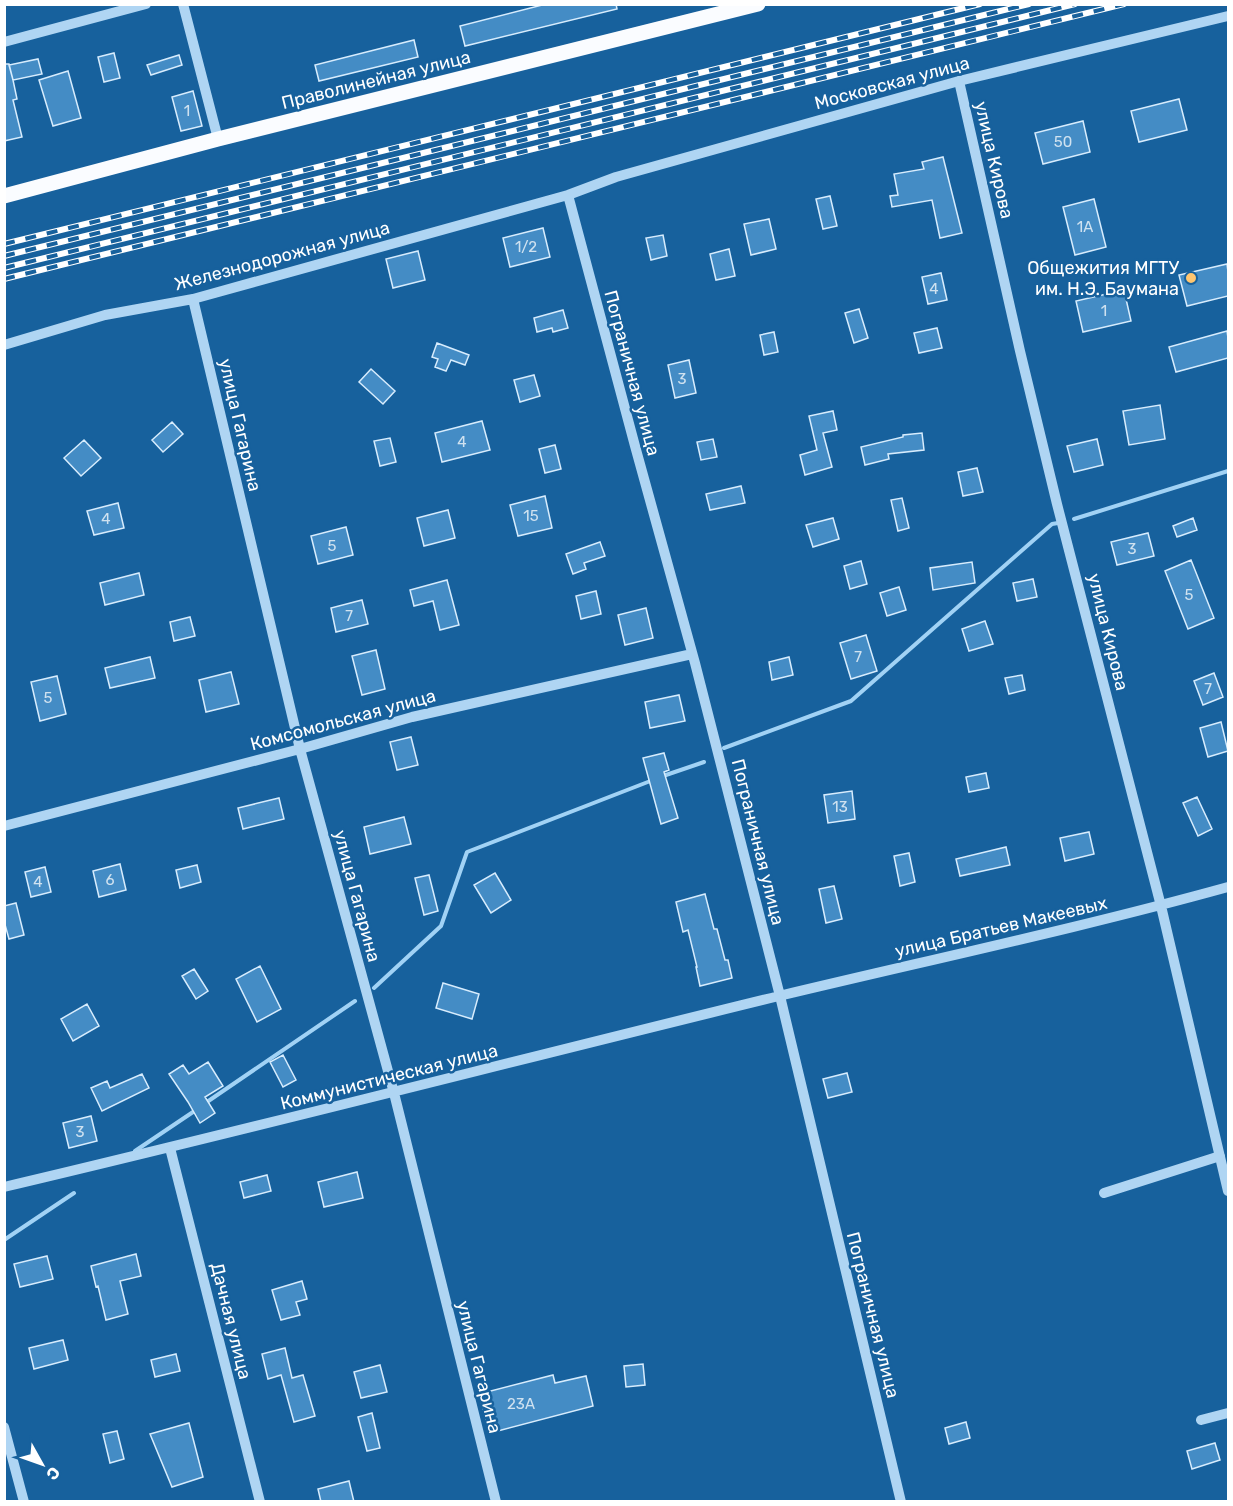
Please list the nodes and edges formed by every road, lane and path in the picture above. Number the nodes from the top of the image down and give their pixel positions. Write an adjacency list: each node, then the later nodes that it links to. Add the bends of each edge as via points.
1 (146, 4): 5 (street)
2 (183, 4): 7 (street)
3 (758, 4): 7 (main road, Праволинейная улица)
4 (1228, 16): 6 (street, Московская улица)
5 (4, 42)
6 (959, 81): 8 (street, Московская улица, via 616,177); 16 (street, улица Кирова, via 1020,351)
7 (218, 139): 9 (main road, Праволинейная улица)
8 (568, 195): 10 (street, Железнодорожная улица); 12 (street, Пограничная улица)
9 (4, 196)
10 (193, 299): 11 (street, Железнодорожная улица, via 105,315); 13 (street, улица Гагарина)
11 (4, 345)
12 (692, 654): 13 (street, Комсомольская улица, via 412,717); 17 (street, Пограничная улица)
13 (300, 749): 14 (street, Комсомольская улица); 18 (street, улица Гагарина)
14 (4, 826)
15 (1228, 887): 16 (street, улица Братьев Макеевых)
16 (1161, 906): 17 (street, улица Братьев Макеевых); 20 (street, улица Кирова)
17 (780, 996): 18 (street, Коммунистическая улица); 30 (street, Пограничная улица)
18 (394, 1093): 19 (street, Коммунистическая улица); 29 (street, улица Гагарина)
19 (170, 1148): 21 (street, Коммунистическая улица); 28 (street, Дачная улица)
20 (1220, 1156): 22 (street, улица Кирова); 23 (street)
21 (4, 1187)
22 (1228, 1191)
23 (1104, 1193)
24 (1228, 1413): 25 (street)
25 (1201, 1420)
26 (4, 1426): 27 (street)
27 (24, 1502)
28 (260, 1502)
29 (495, 1502)
30 (901, 1502)

